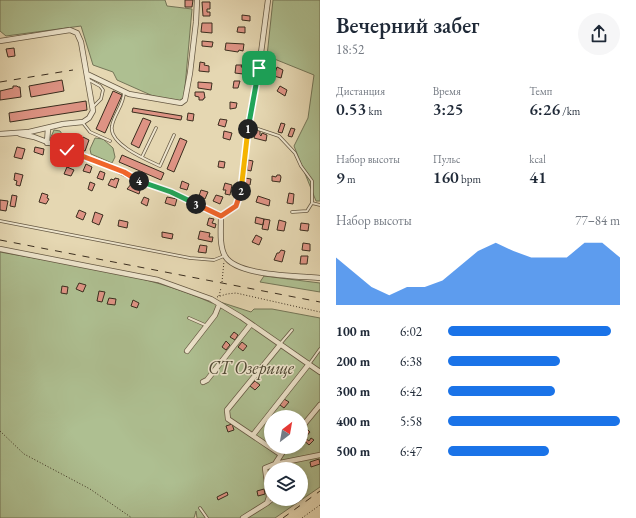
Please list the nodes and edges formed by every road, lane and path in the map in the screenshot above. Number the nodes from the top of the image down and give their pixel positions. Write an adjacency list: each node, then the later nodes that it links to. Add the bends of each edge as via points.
1 (197, 0): 6 (street, via 185,100 181,103 129,94)
2 (268, 0): 9 (street)
3 (0, 41): 4 (street, via 70,30 77,33 81,42)
4 (87, 74): 5 (street); 6 (street)
5 (89, 80): 7 (street); 7 (lane, via 103,90 101,99)
6 (124, 90): 17 (lane, via 124,99 112,126 112,132 125,149)
7 (93, 107): 8 (street, via 91,115)
8 (83, 122): 10 (street); 15 (lane, via 87,130)
9 (248, 126): 18 (lane, via 280,136 295,153 312,181); 21 (street, via 238,202 228,213)
10 (48, 128): 12 (street); 16 (street)
11 (156, 128): 17 (lane)
12 (16, 133): 13 (street); 16 (street)
13 (0, 134)
14 (174, 135): 17 (lane, via 160,166)
15 (110, 141)
16 (47, 143): 21 (street, via 102,163)
17 (142, 157)
18 (312, 203): 19 (lane); 20 (lane, via 307,211)
19 (320, 206)
20 (292, 212)
21 (221, 216): 24 (street)
22 (0, 221): 24 (lane, via 190,258 214,260)
23 (0, 249): 29 (street, via 158,280)
24 (225, 256): 25 (street, via 236,266 250,271); 26 (path)
25 (320, 278)
26 (222, 282)
27 (221, 288): 28 (path)
28 (218, 296): 29 (path); 31 (path, via 236,294)
29 (211, 299): 30 (street)
30 (217, 304): 33 (street); 34 (street, via 217,312)
31 (320, 312)
32 (189, 318): 34 (lane)
33 (251, 324): 36 (street); 41 (street)
34 (206, 326): 38 (street)
35 (292, 330): 36 (lane)
36 (280, 345): 39 (street); 45 (street, via 227,410 228,419)
37 (320, 350): 39 (lane)
38 (187, 351)
39 (309, 364): 40 (street); 45 (street)
40 (320, 372)
41 (203, 382)
42 (320, 405): 43 (street)
43 (308, 420)
44 (0, 431): 54 (path, via 24,454 90,490)
45 (253, 435): 46 (street)
46 (264, 443)
47 (280, 454): 49 (street)
48 (320, 455): 50 (street)
49 (276, 462)
50 (285, 462)
51 (264, 505): 56 (street)
52 (320, 505): 57 (path)
53 (200, 508): 55 (lane)
54 (132, 518)
55 (207, 518)
56 (243, 518)
57 (302, 518)

